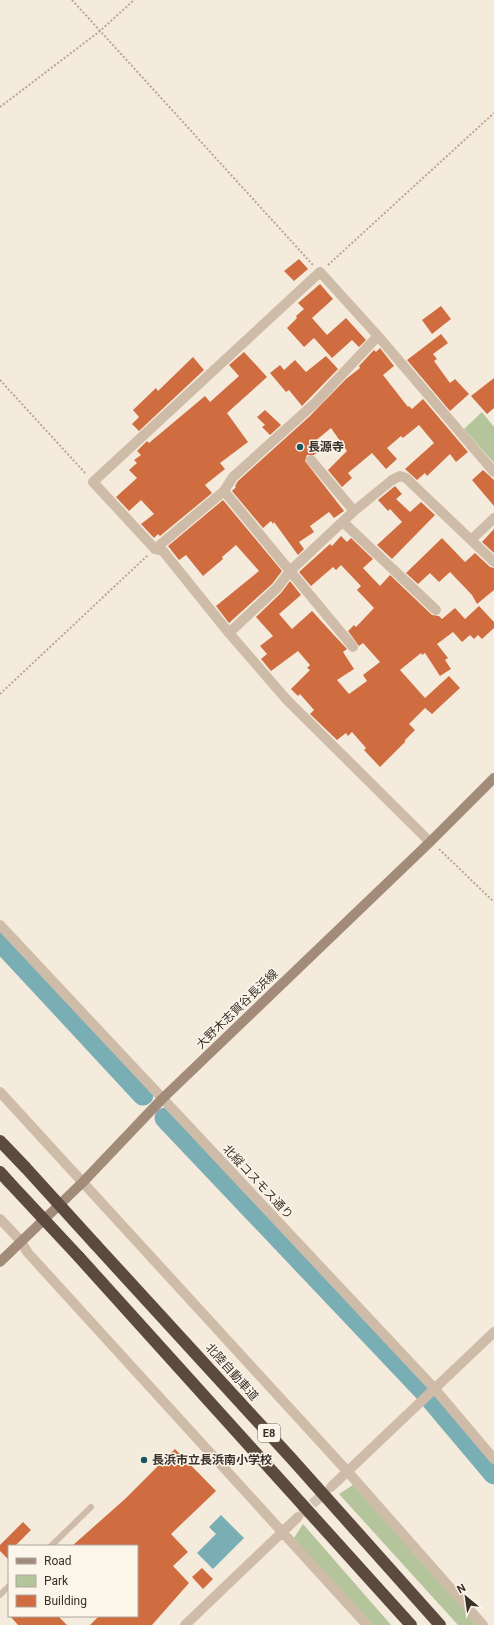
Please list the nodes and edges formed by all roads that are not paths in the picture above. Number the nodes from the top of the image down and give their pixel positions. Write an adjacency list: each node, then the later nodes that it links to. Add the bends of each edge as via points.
1 (378, 336): 3 (street); 4 (street, via 315,403 233,477); 9 (street, via 320,272 94,482)
2 (311, 460): 5 (street)
3 (494, 472)
4 (224, 490): 9 (street); 11 (street)
5 (354, 511): 7 (street); 8 (street, via 400,476 406,478)
6 (494, 518): 8 (street)
7 (343, 522): 11 (street); 12 (street)
8 (471, 540): 10 (street)
9 (155, 549): 13 (street, via 162,551)
10 (494, 562)
11 (290, 571): 13 (street, via 277,588); 14 (street)
12 (436, 610)
13 (229, 633): 16 (street, via 287,700)
14 (353, 647)
15 (494, 778): 16 (main road, 大野木志賀谷長浜線)
16 (430, 842): 19 (main road, 大野木志賀谷長浜線)
17 (0, 925): 19 (street, 北縦コスモス通り)
18 (0, 1092): 22 (street)
19 (162, 1099): 22 (main road, 大野木志賀谷長浜線); 27 (street, 北縦コスモス通り)
20 (0, 1141): 40 (highway, 北陸自動車道 / E8, bridge, via 291,1458)
21 (0, 1172): 39 (highway, E8, bridge, via 80,1257)
22 (84, 1182): 24 (main road, 大野木志賀谷長浜線); 29 (street)
23 (0, 1219): 24 (street)
24 (21, 1242): 25 (main road, 大野木志賀谷長浜線); 33 (street, via 28,1254)
25 (0, 1262)
26 (494, 1332): 27 (street)
27 (429, 1392): 28 (street, 北縦コスモス通り); 29 (street)
28 (494, 1459)
29 (348, 1472): 30 (street); 41 (street)
30 (332, 1487)
31 (91, 1507): 34 (lane)
32 (298, 1516): 33 (street)
33 (282, 1532): 37 (street); 38 (street)
34 (51, 1545)
35 (8, 1587): 36 (lane)
36 (0, 1595)
37 (185, 1625)
38 (366, 1625)
39 (411, 1625)
40 (440, 1625)
41 (483, 1625)

